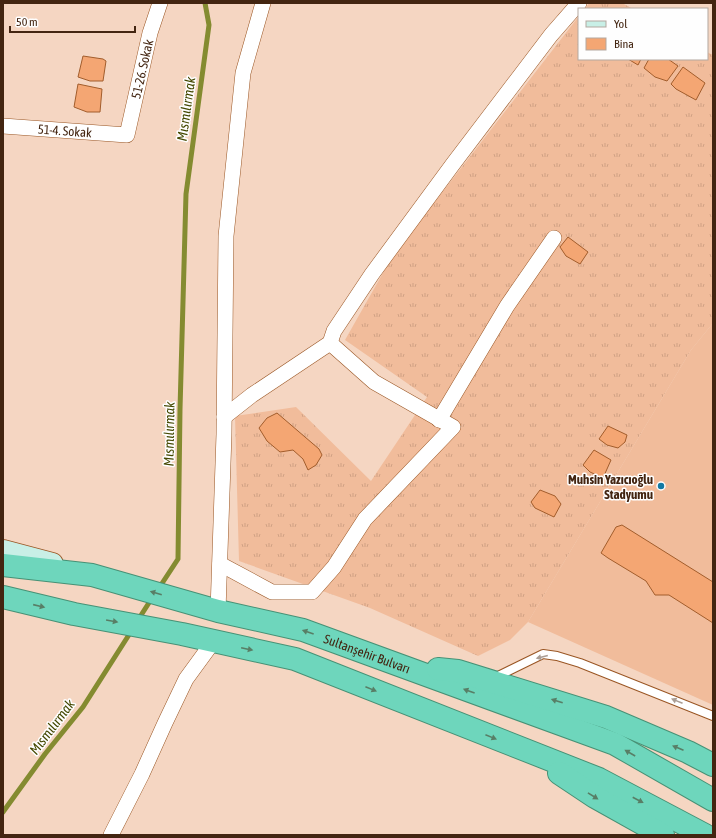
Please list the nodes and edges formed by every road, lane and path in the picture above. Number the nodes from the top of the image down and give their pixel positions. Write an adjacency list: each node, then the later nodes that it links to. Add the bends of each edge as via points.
1 (160, 3): 5 (street, 51-26. Sokak, via 150,33)
2 (263, 3): 8 (street, via 243,73 226,236)
3 (579, 3): 7 (street, via 551,35 372,274 334,331)
4 (3, 126): 5 (street, 51-4. Sokak)
5 (127, 135)
6 (554, 238): 9 (street, via 507,306)
7 (330, 343): 8 (street); 9 (street, via 374,382)
8 (224, 416): 11 (street)
9 (439, 420): 11 (street, via 453,427 365,519 334,567 312,592 272,592)
10 (3, 551): 13 (main road)
11 (220, 564): 15 (street)
12 (3, 565): 13 (highway, Sultanşehir Bulvarı)
13 (92, 575): 15 (highway, Sultanşehir Bulvarı, one-way to 13)
14 (3, 597): 16 (highway, one-way to 16)
15 (218, 611): 17 (highway, Sultanşehir Bulvarı, one-way to 15, via 303,630)
16 (213, 642): 20 (highway, one-way to 20, via 295,659); 23 (street, via 186,679)
17 (397, 664): 18 (highway, via 458,671); 22 (highway, Sultanşehir Bulvarı, one-way to 17, via 615,744)
18 (489, 680): 19 (lane, one-way to 18, via 580,662 557,656 543,654); 21 (highway, one-way to 18, via 606,717)
19 (713, 716)
20 (525, 750): 24 (highway, one-way to 24, via 595,797); 25 (highway, one-way to 25, via 599,779)
21 (713, 765)
22 (713, 800)
23 (111, 835)
24 (663, 835)
25 (705, 835)

